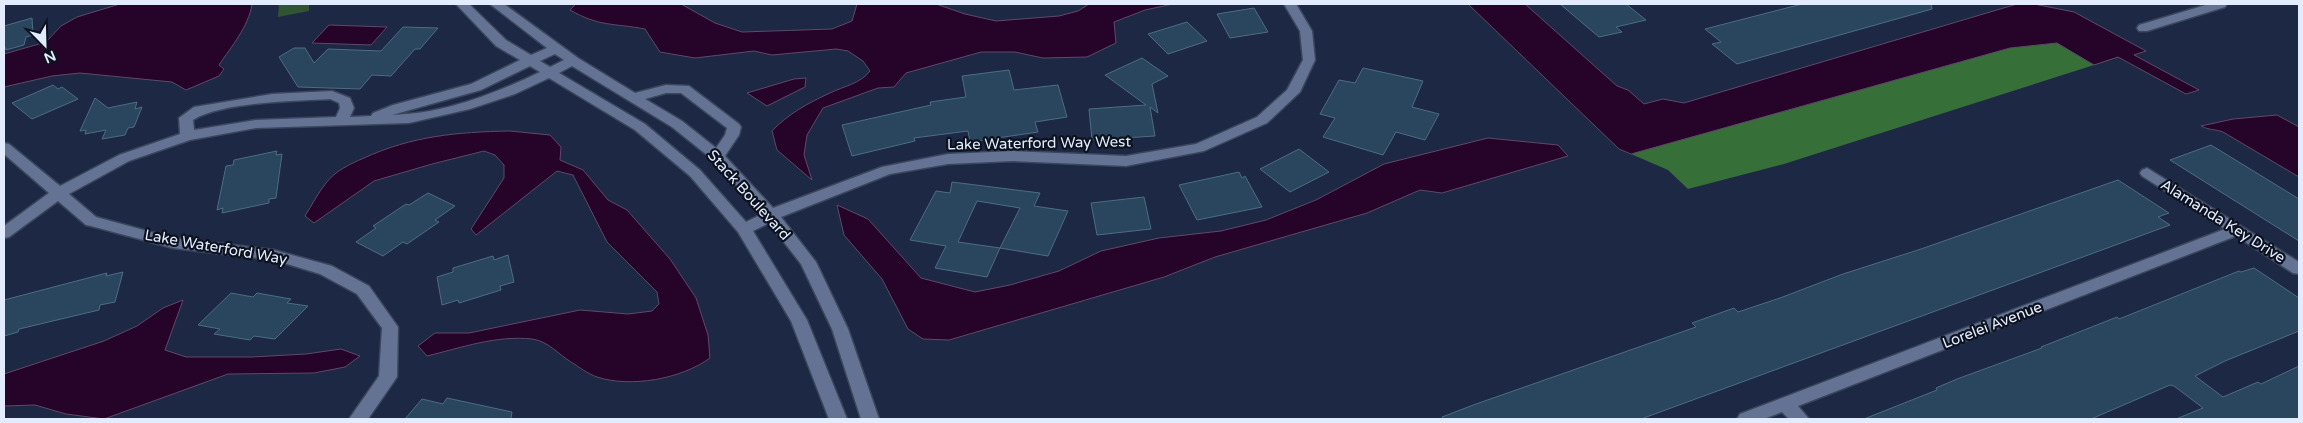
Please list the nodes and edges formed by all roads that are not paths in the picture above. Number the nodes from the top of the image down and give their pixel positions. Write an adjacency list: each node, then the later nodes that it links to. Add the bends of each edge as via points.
1 (462, 4): 7 (street, Stack Boulevard, via 501,43)
2 (496, 4): 6 (street, Stack Boulevard)
3 (1290, 4): 18 (street, Lake Waterford Way West, via 1306,31 1309,60 1293,92 1262,120 1199,148 1126,160 1013,156 948,159 887,170)
4 (2221, 4): 5 (street)
5 (2143, 28)
6 (556, 48): 7 (street); 8 (street, Stack Boulevard)
7 (531, 61): 9 (street, Stack Boulevard); 11 (street, via 476,87 398,108)
8 (573, 61): 9 (street); 10 (street, Stack Boulevard)
9 (550, 73): 11 (street, via 510,91 438,113 409,119); 19 (street, Stack Boulevard, via 640,127 695,173)
10 (635, 98): 15 (street, Stack Boulevard, via 677,124); 15 (street, via 666,89 684,89 734,127)
11 (364, 121): 12 (street)
12 (342, 122): 13 (street, via 256,124); 13 (street, via 347,108 345,101 332,96 272,98 199,110 186,118)
13 (186, 136): 17 (street, via 124,158)
14 (4, 146): 17 (street, Lake Waterford Way)
15 (717, 156): 18 (street, Stack Boulevard)
16 (2148, 173): 20 (street, Alamanda Key Drive)
17 (57, 194): 21 (street); 24 (street, Lake Waterford Way, via 91,221 173,243 274,255 326,270 363,290 390,327 388,377)
18 (771, 215): 19 (street, Lake Waterford Way West); 26 (street, Stack Boulevard, via 808,262 840,329)
19 (744, 229): 25 (street, Stack Boulevard, via 799,320)
20 (2238, 230): 22 (street, Alamanda Key Drive); 23 (street, Lorelei Avenue)
21 (4, 233)
22 (2299, 269)
23 (1785, 404): 27 (street, Lorelei Avenue); 28 (street)
24 (358, 419)
25 (838, 419)
26 (870, 419)
27 (1746, 419)
28 (1800, 419)

